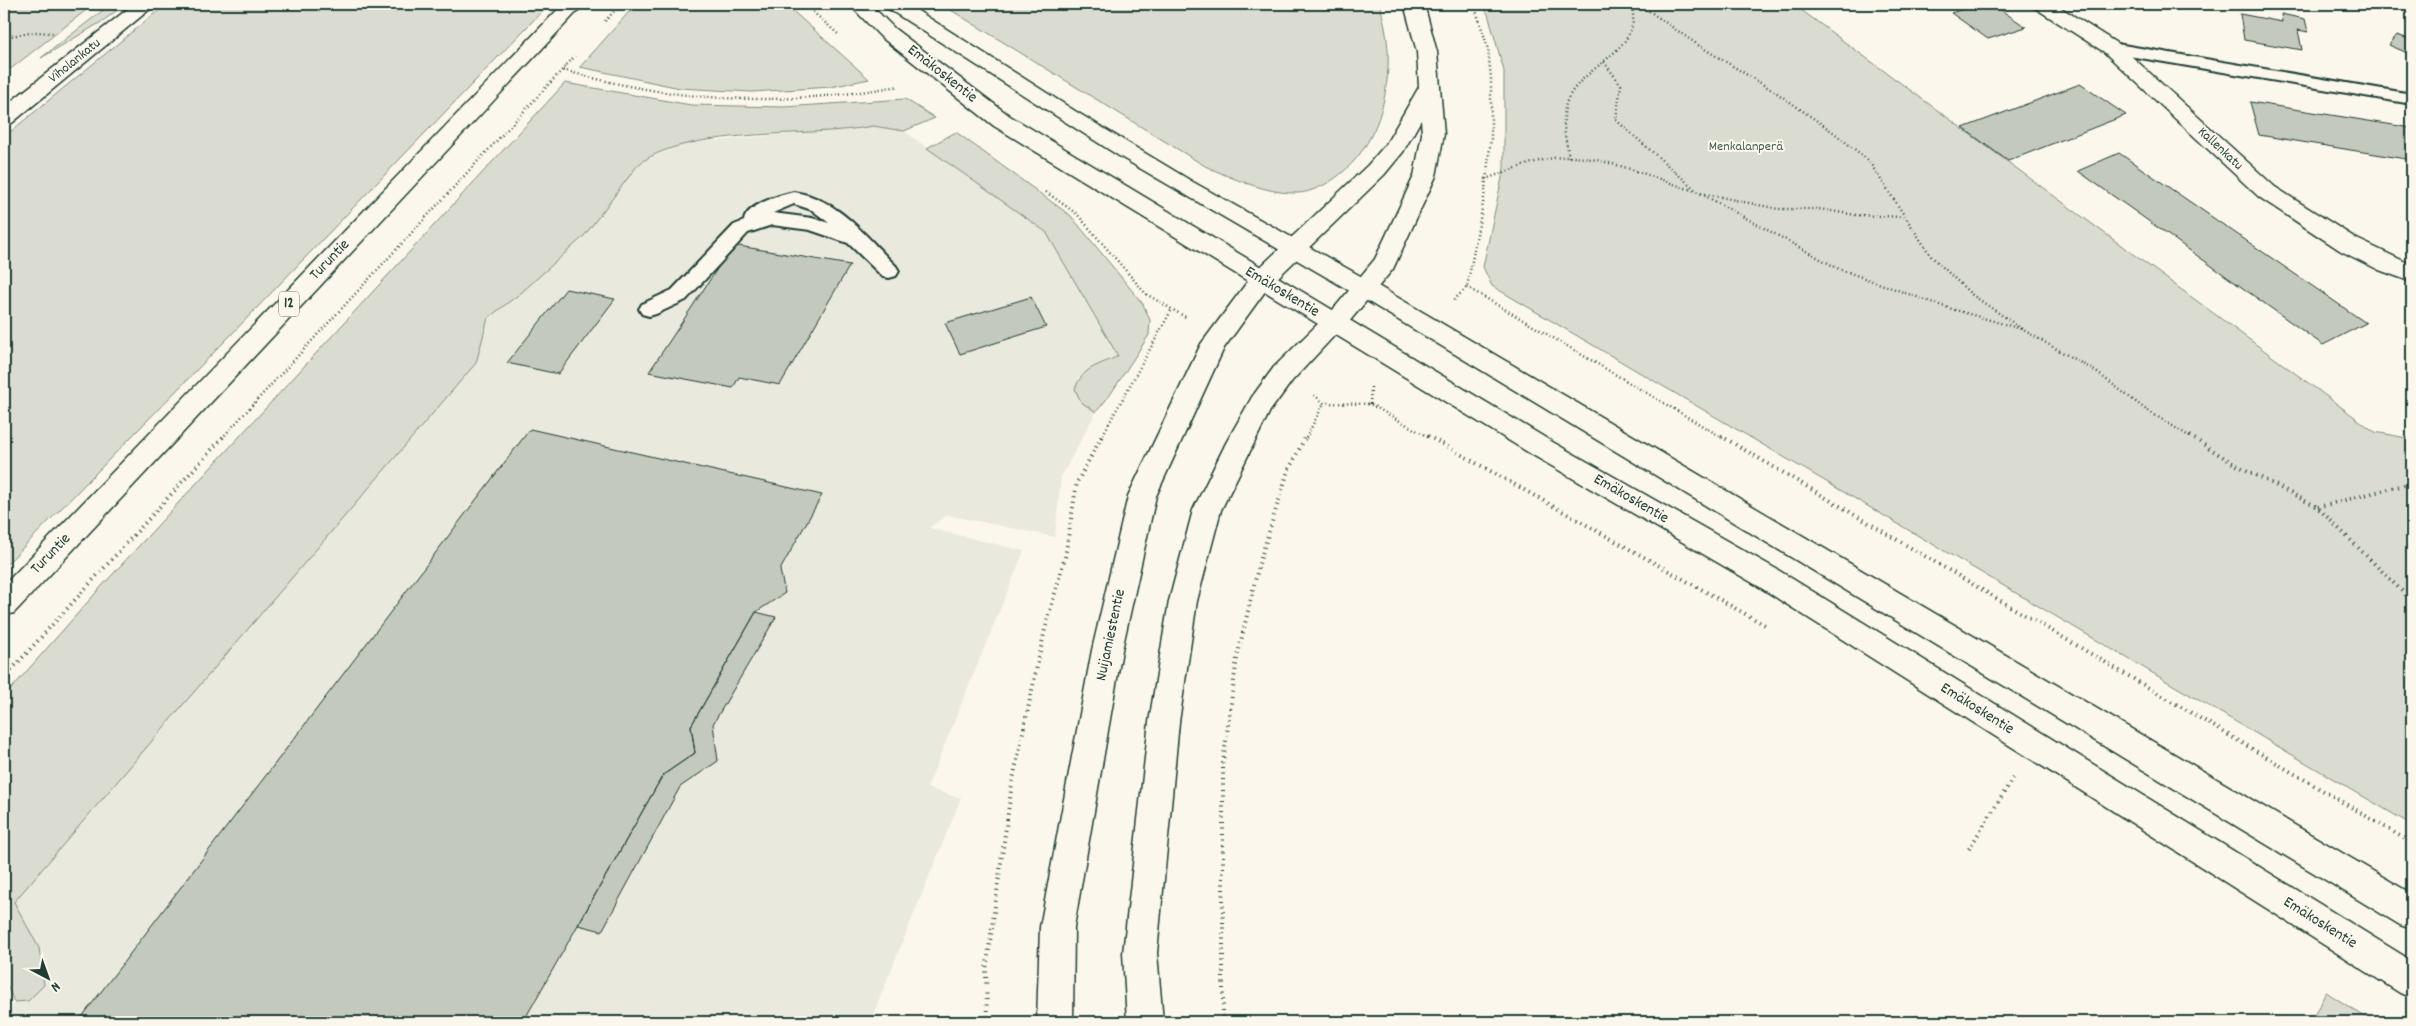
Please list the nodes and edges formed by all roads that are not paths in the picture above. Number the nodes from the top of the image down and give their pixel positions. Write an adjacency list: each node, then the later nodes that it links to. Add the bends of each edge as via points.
1 (146, 4): 10 (main road, Viholankatu)
2 (574, 4): 18 (main road, Turuntie / 12)
3 (860, 4): 14 (main road, Emäkoskentie, via 888,33 1002,121)
4 (894, 4): 11 (main road, Emäkoskentie, via 1034,96)
5 (1414, 4): 8 (main road, via 1427,52)
6 (2042, 4): 7 (main road, Kallenkatu)
7 (2111, 48): 9 (lane); 13 (main road, Kallenkatu, via 2267,192 2349,245)
8 (1428, 90): 11 (main road, Nuijamiestentie, via 1395,147 1376,170); 15 (main road, via 1433,134 1425,176 1385,263)
9 (2412, 99)
10 (4, 118)
11 (1291, 249): 14 (main road, Nuijamiestentie); 15 (main road, Emäkoskentie)
12 (889, 271): 16 (lane, via 855,238 812,224 771,219 741,230 679,295)
13 (2412, 274)
14 (1262, 279): 17 (main road, Emäkoskentie); 21 (main road, Nuijamiestentie, via 1217,336 1142,496 1107,650 1057,927)
15 (1365, 289): 17 (main road); 19 (main road, Emäkoskentie)
16 (649, 310)
17 (1334, 324): 20 (main road, Emäkoskentie, via 1768,578); 22 (main road, via 1283,374 1261,404 1207,510 1183,601 1164,722 1140,953)
18 (4, 604)
19 (2412, 913)
20 (2412, 981)
21 (1055, 1022)
22 (1145, 1022)

